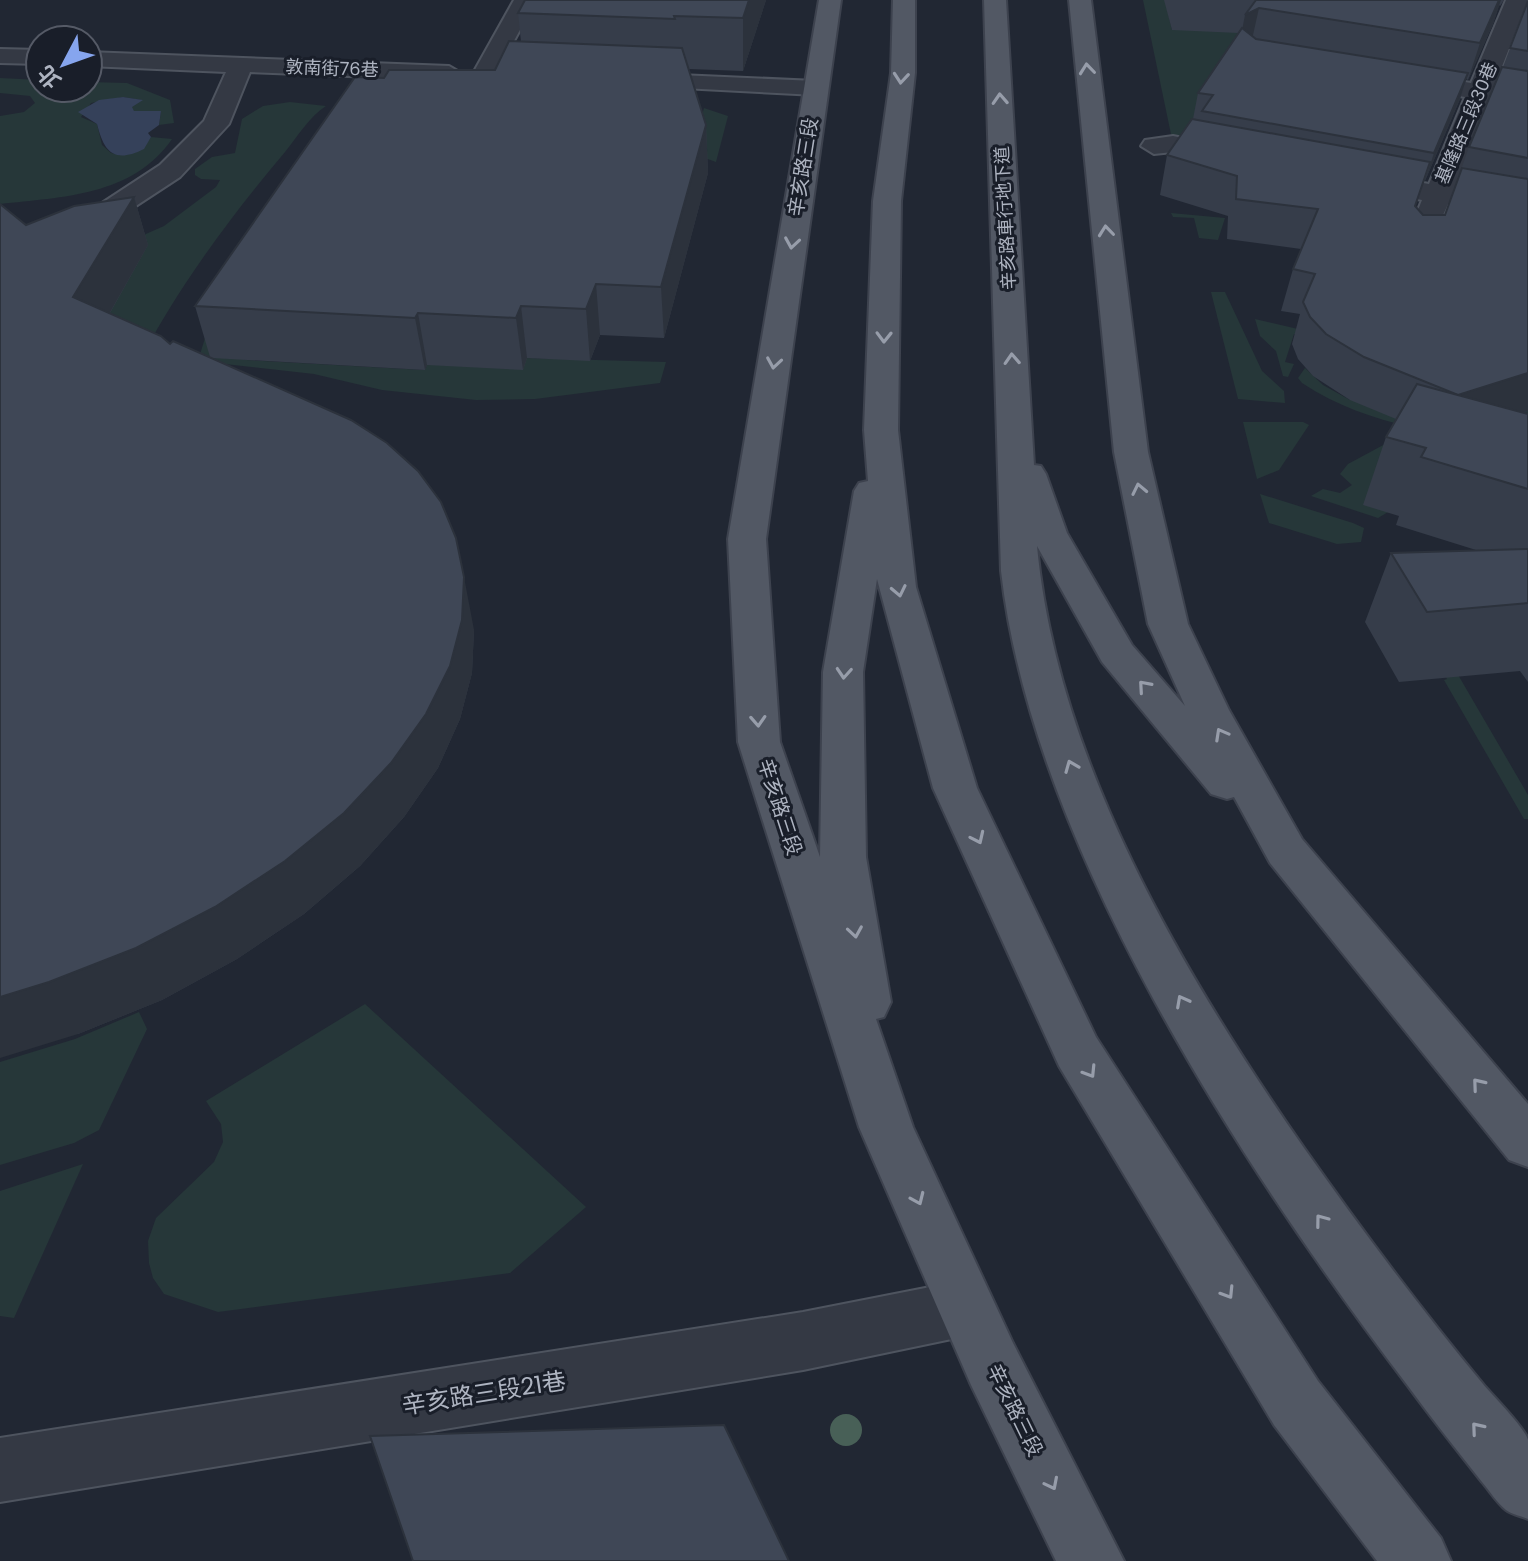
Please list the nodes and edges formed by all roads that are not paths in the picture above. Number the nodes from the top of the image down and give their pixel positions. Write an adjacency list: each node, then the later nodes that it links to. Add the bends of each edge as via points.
1 (525, 0): 13 (lane)
2 (830, 0): 16 (main road, 辛亥路三段)
3 (904, 0): 26 (main road, one-way to 26, via 903,73 887,201)
4 (995, 0): 27 (main road, 辛亥路車行地下道, one-way to 4)
5 (1080, 0): 28 (main road, one-way to 5, via 1208,710 1168,624 1131,452)
6 (1514, 8): 7 (lane); 17 (lane, 基隆路三段30巷)
7 (1480, 12)
8 (0, 56): 9 (lane)
9 (24, 57)
10 (104, 60): 11 (lane, 敦南街76巷)
11 (241, 64): 13 (lane, 敦南街76巷); 24 (lane, via 216,124 170,171)
12 (1372, 74): 17 (lane)
13 (484, 75): 14 (lane, 敦南街76巷)
14 (513, 76)
15 (603, 79): 16 (lane)
16 (816, 88): 29 (main road, 辛亥路三段, one-way to 29, via 747,539 759,742)
17 (1478, 92): 18 (lane); 22 (lane, 基隆路三段30巷)
18 (1528, 100)
19 (1154, 146): 20 (lane, via 1173,144)
20 (1266, 162)
21 (1328, 173): 22 (lane)
22 (1436, 194): 23 (lane); 25 (lane, 基隆路三段30巷)
23 (1528, 211)
24 (62, 242)
25 (1420, 247)
26 (881, 430): 29 (main road, one-way to 29, via 843,672 843,857); 35 (main road, one-way to 35, via 897,587 955,788 1077,1051 1296,1403)
27 (1016, 437): 28 (main road, one-way to 27, via 1116,653 1048,533); 33 (main road, one-way to 27, via 1471,1421 1310,1206 1194,1023 1112,868 1059,735 1028,620 1015,522)
28 (1286, 851): 30 (main road, one-way to 28)
29 (886, 1127): 31 (main road, 辛亥路三段, one-way to 31)
30 (1528, 1143)
31 (966, 1308): 32 (lane, 辛亥路三段21巷, via 803,1341); 34 (main road, 辛亥路三段, one-way to 34)
32 (0, 1470)
33 (1528, 1487)
34 (1091, 1561)
35 (1418, 1561)

